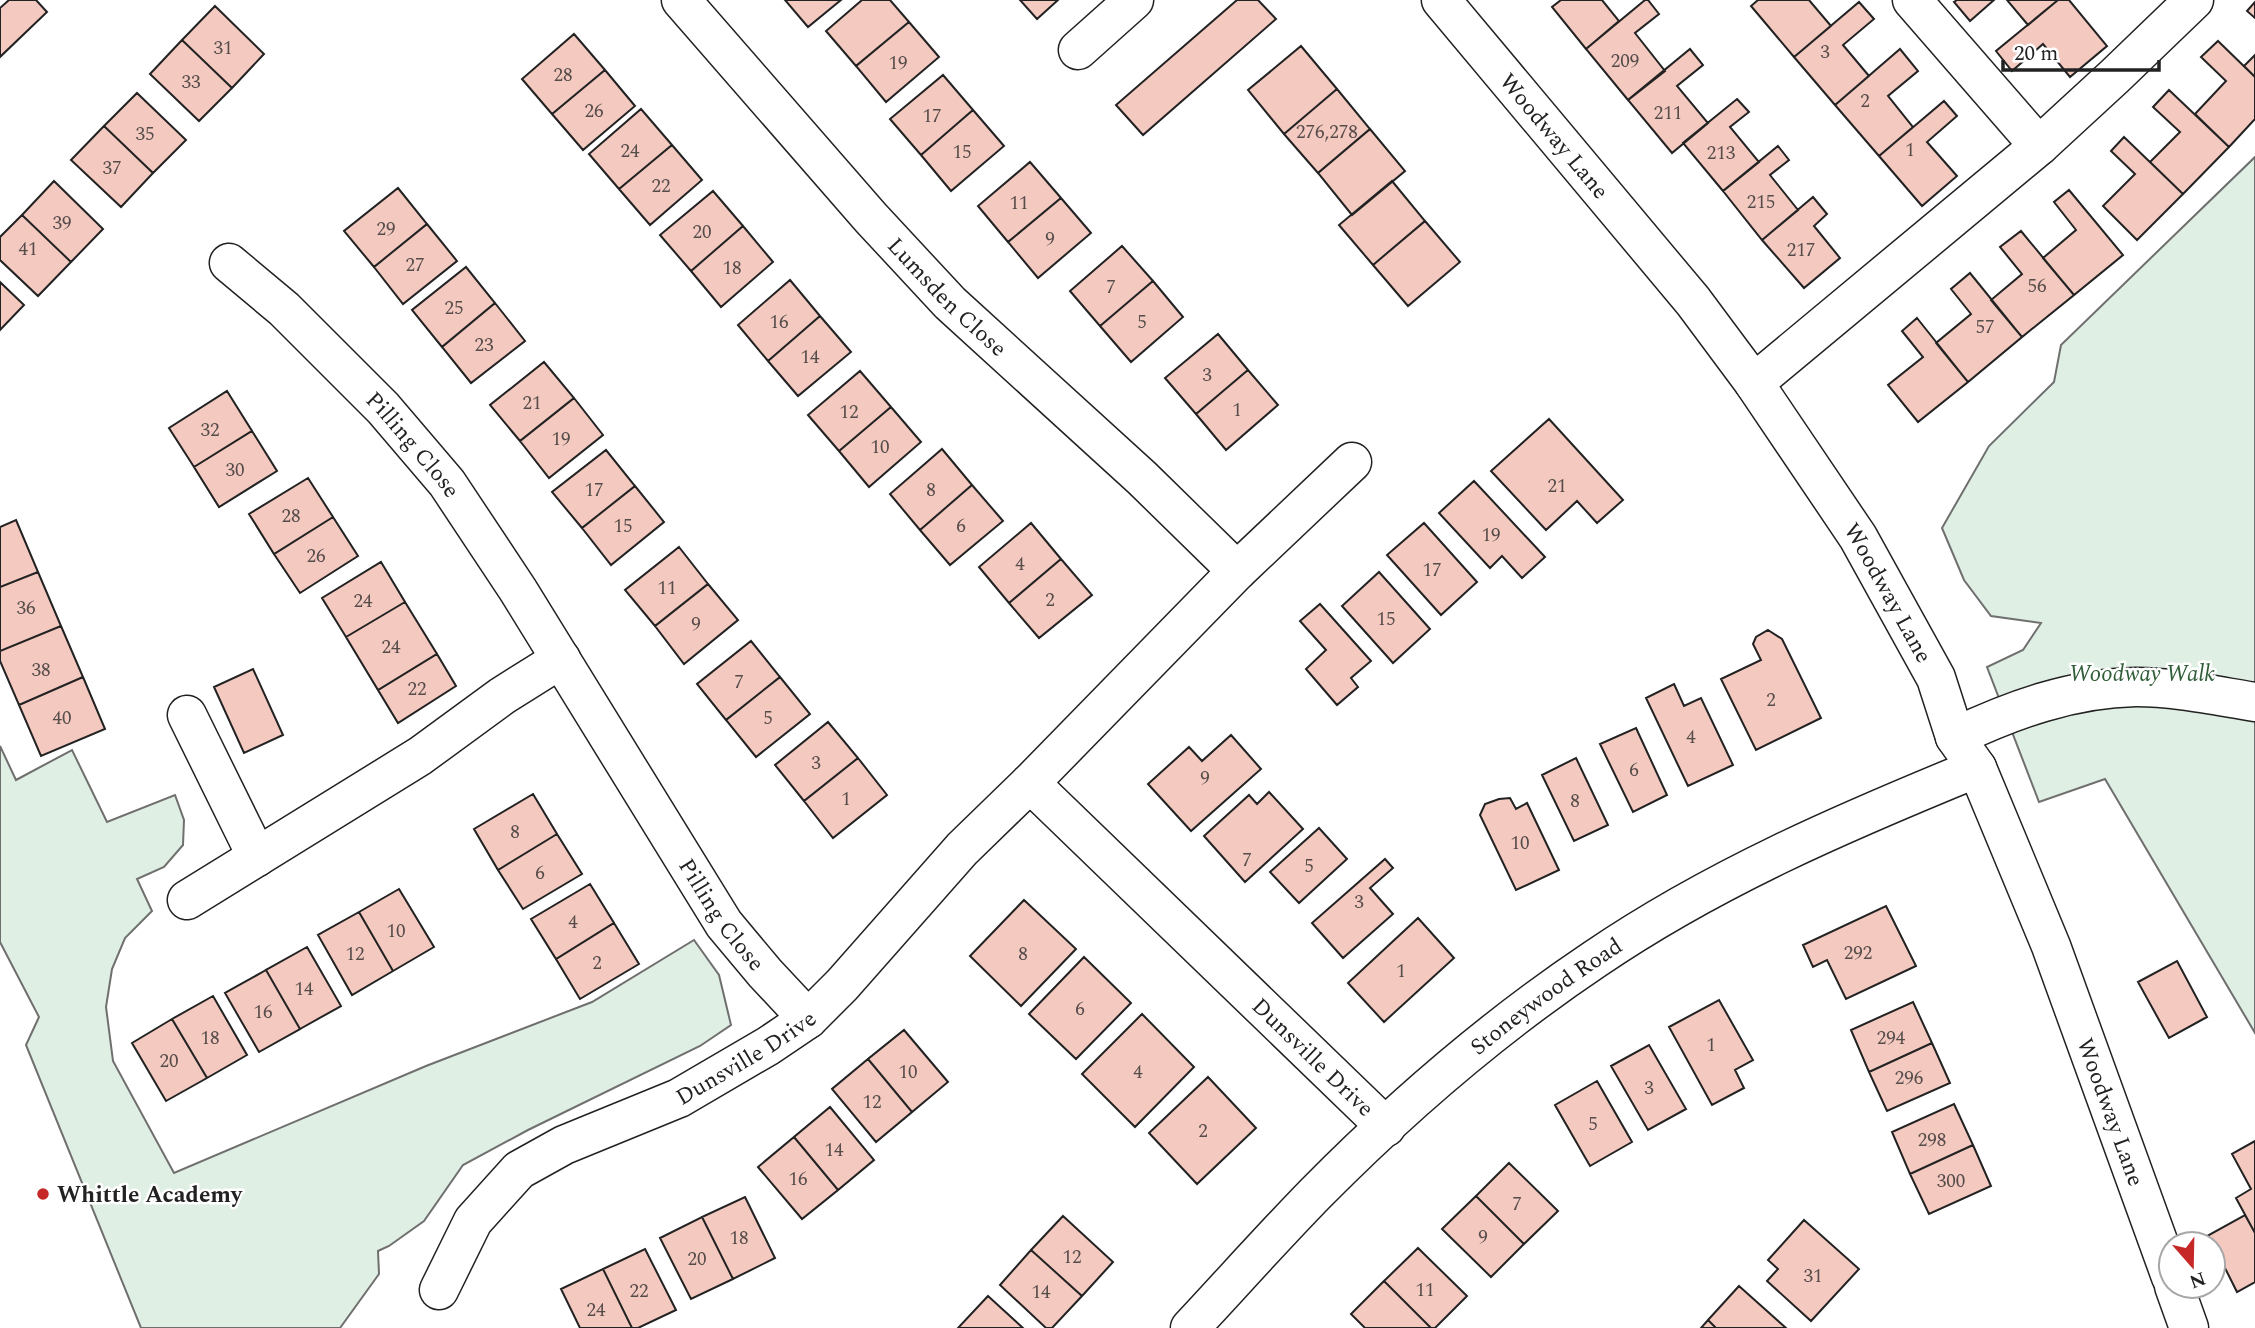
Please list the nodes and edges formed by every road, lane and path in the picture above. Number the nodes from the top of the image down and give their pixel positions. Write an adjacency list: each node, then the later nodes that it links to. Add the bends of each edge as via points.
1 (681, 0): 11 (street, Lumsden Close, via 950,303)
2 (1134, 0): 6 (street)
3 (1441, 0): 9 (street, Woodway Lane, via 1693,301)
4 (1912, 0): 7 (street)
5 (2194, 0): 7 (street)
6 (1078, 50)
7 (2039, 146): 9 (street)
8 (229, 263): 12 (street, Pilling Close, via 284,309 373,398 439,474)
9 (1754, 383): 15 (street, Woodway Lane, via 1858,537 1936,678)
10 (1352, 462): 11 (street, Dunsville Drive)
11 (1237, 571): 17 (street, Dunsville Drive)
12 (561, 659): 18 (street, via 420,756); 20 (street, Pilling Close, via 724,924)
13 (2255, 702): 15 (street, via 2137,687 2075,693 2002,715)
14 (187, 715): 18 (street)
15 (1955, 737): 16 (street, Woodway Lane)
16 (1977, 768): 21 (street, Stoneywood Road, via 1771,857 1686,903 1596,958 1513,1018); 22 (street, Woodway Lane, via 2051,946)
17 (1030, 783): 20 (street, Dunsville Drive, via 962,849); 21 (street, Dunsville Drive)
18 (257, 857): 19 (street)
19 (187, 900)
20 (808, 1019): 23 (street, Dunsville Drive, via 680,1098 564,1145 519,1170 473,1221)
21 (1386, 1126): 25 (street, Stoneywood Road)
22 (2157, 1238)
23 (439, 1290)
24 (2179, 1300): 26 (street)
25 (1190, 1328)
26 (2189, 1328)

